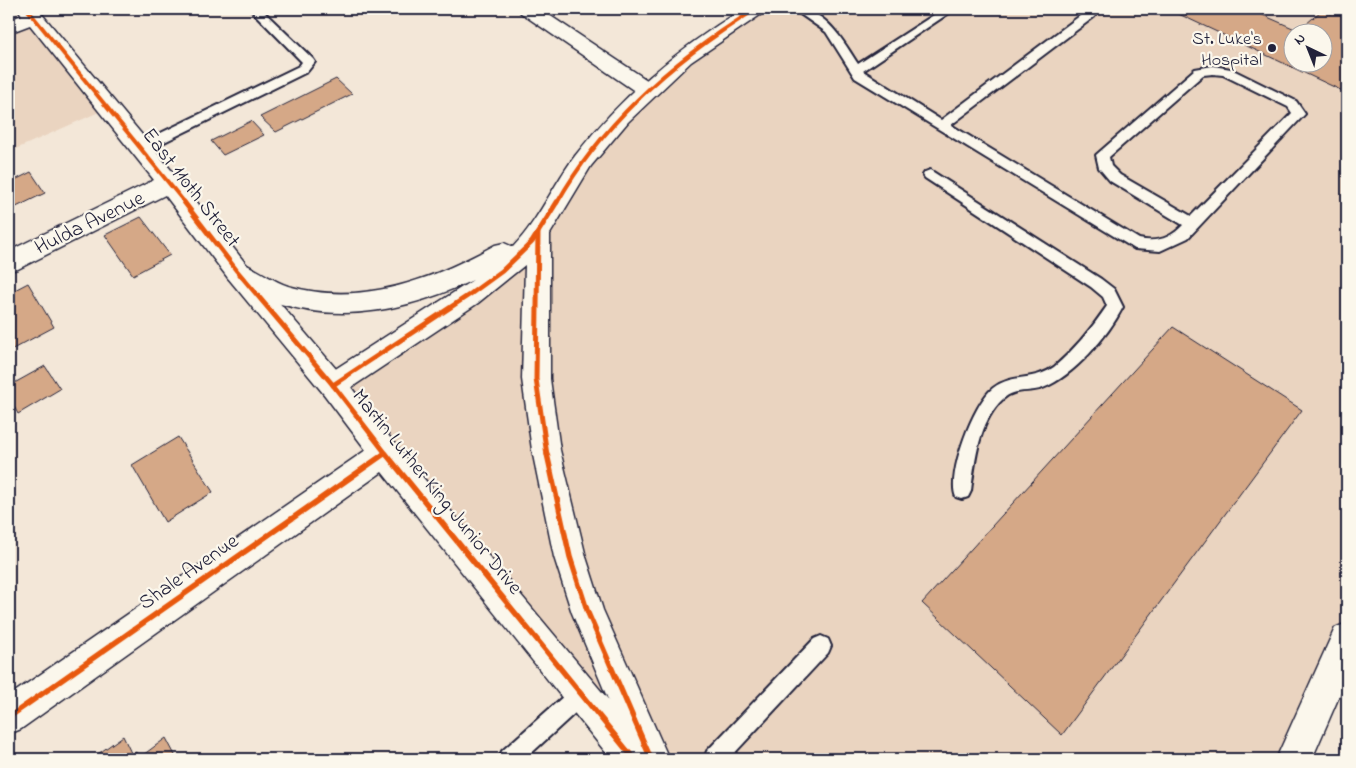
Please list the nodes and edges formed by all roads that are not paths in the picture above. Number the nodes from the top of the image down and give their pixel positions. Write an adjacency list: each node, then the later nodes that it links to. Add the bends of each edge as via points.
1 (255, 9): 12 (lane, via 309,62 303,69)
2 (528, 9): 10 (street)
3 (756, 9): 10 (street, Martin Luther King Junior Drive, via 694,50)
4 (800, 9): 9 (lane, via 830,30)
5 (950, 9): 9 (lane)
6 (1095, 9): 11 (lane)
7 (30, 13): 8 (street); 12 (street, East 110th Street)
8 (9, 27)
9 (855, 71): 11 (lane)
10 (646, 89): 16 (street, Martin Luther King Junior Drive, via 583,161)
11 (941, 126): 15 (lane, via 1135,244 1161,247)
12 (141, 148): 14 (street, East 110th Street)
13 (930, 175): 21 (lane, via 1096,283 1109,293 1115,307 1054,376 1035,384 1012,385 996,393 968,448)
14 (169, 183): 17 (street, Hulda Avenue); 18 (street, East 110th Street)
15 (1194, 224): 15 (lane, via 1299,114 1286,101 1218,70 1199,72 1103,155 1106,170 1115,178)
16 (538, 233): 18 (street, via 479,267 431,288 365,302 329,302 289,296); 19 (street, Martin Luther King Junior Drive, via 493,278); 28 (street, via 536,379 546,450 570,557 588,613)
17 (9, 262)
18 (237, 271): 19 (street, East 110th Street)
19 (333, 385): 20 (street, Martin Luther King Junior Drive)
20 (385, 453): 24 (street, Martin Luther King Junior Drive); 25 (street, Shale Avenue)
21 (962, 491)
22 (1347, 640): 30 (street)
23 (821, 646): 29 (lane)
24 (581, 694): 26 (lane); 27 (street, Martin Luther King Junior Drive)
25 (9, 717)
26 (510, 759)
27 (634, 759)
28 (651, 759)
29 (715, 759)
30 (1294, 759)

